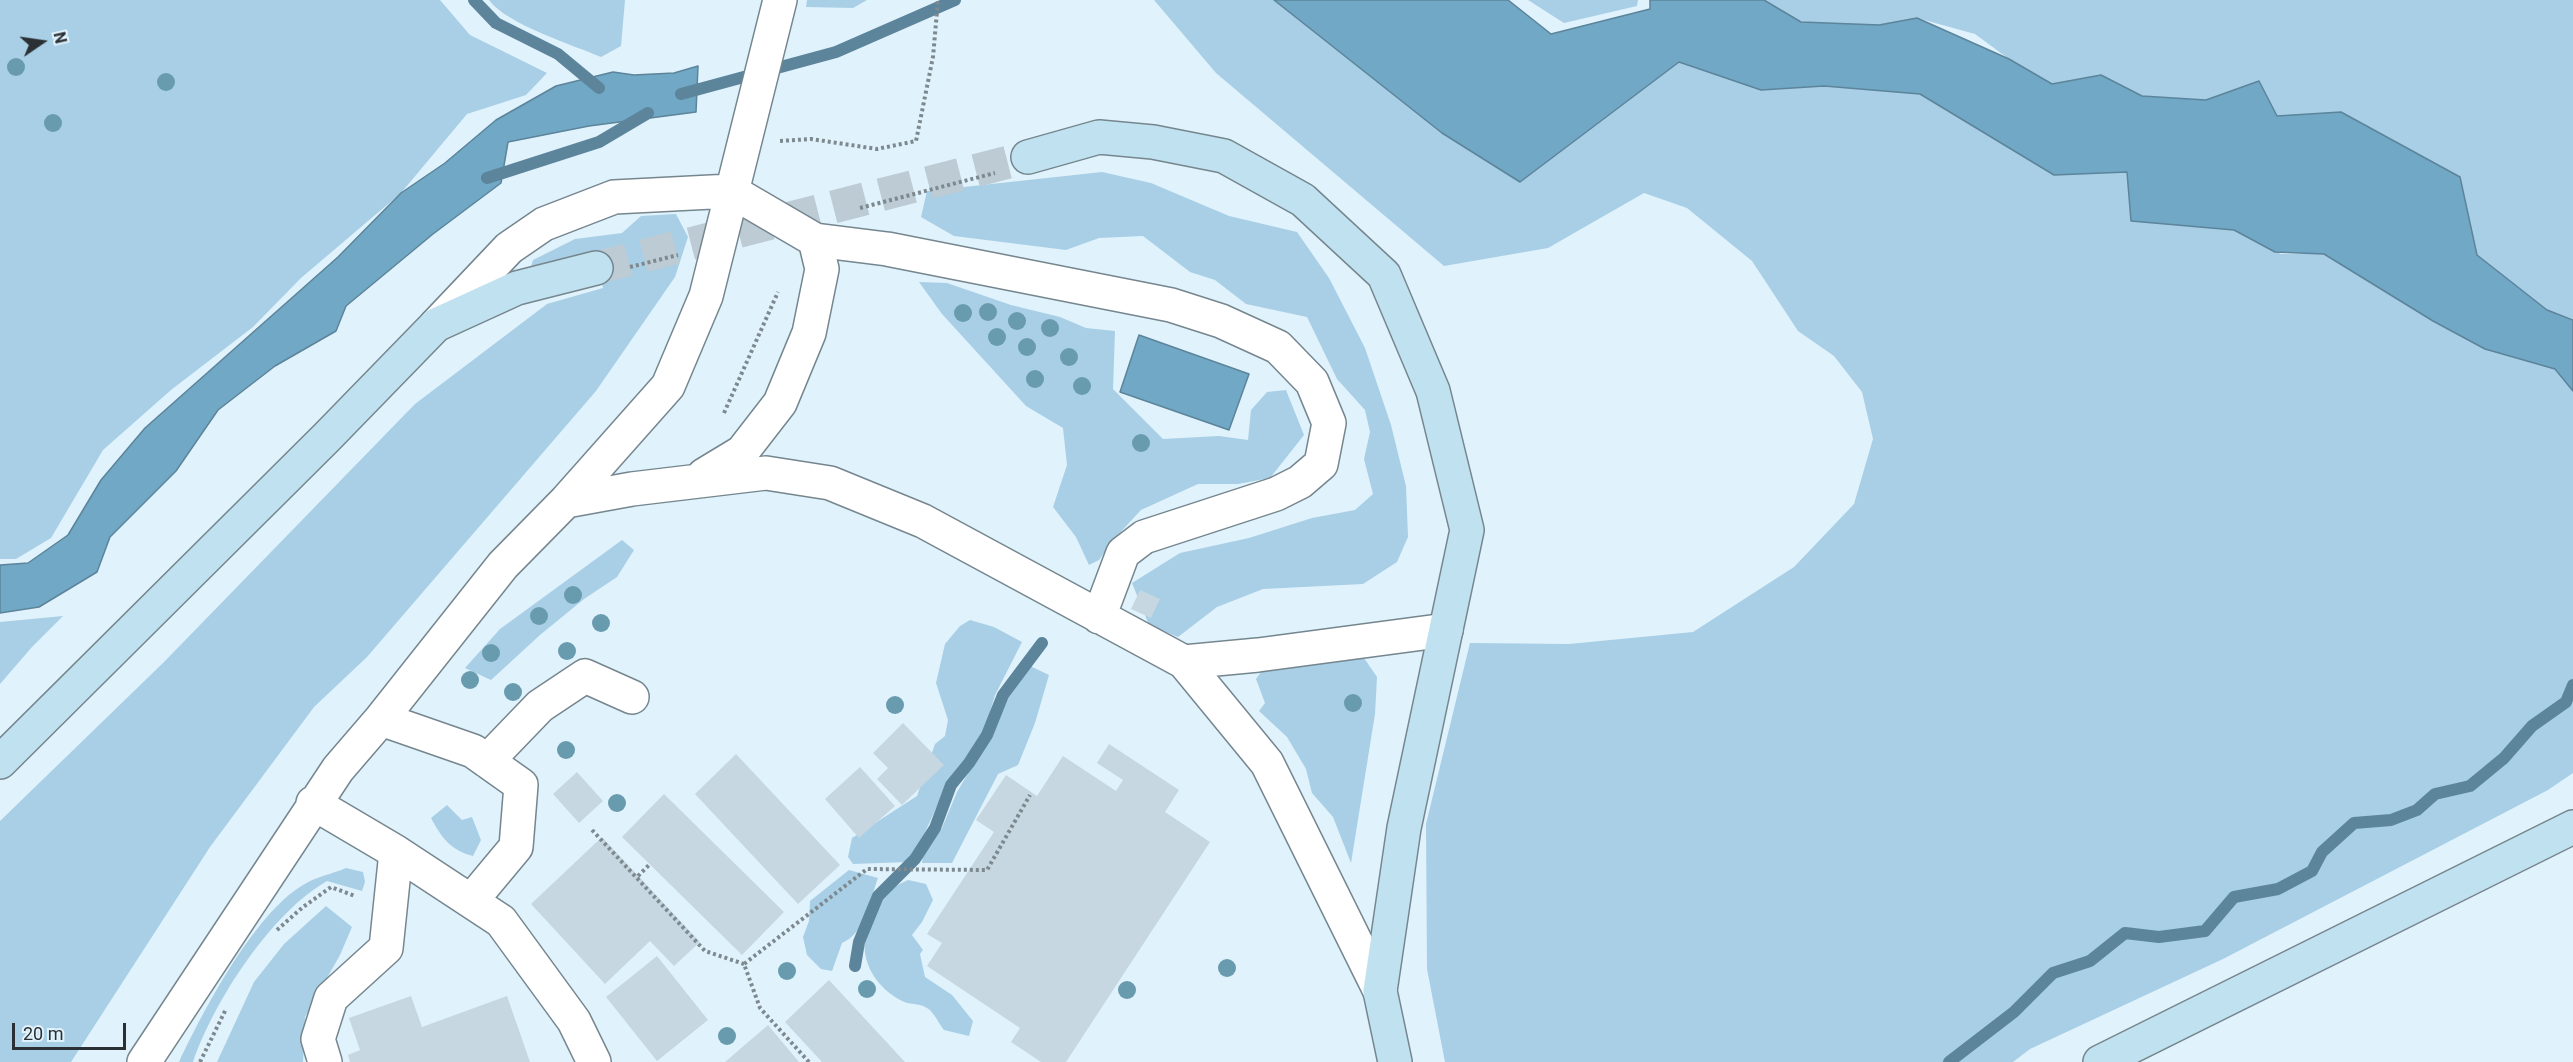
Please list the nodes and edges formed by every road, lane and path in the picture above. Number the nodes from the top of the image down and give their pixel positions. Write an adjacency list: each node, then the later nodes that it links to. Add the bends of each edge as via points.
1 (780, 0): 3 (street)
2 (938, 0): 3 (path, via 933,57 916,141 877,149 811,139)
3 (758, 138): 6 (street)
4 (1028, 157): 17 (street, via 1099,137 1153,142 1224,156 1303,200 1384,275 1433,391 1467,531)
5 (996, 172): 7 (path)
6 (731, 191): 8 (street); 12 (street, via 614,197 544,224 509,248); 15 (street, via 706,296 668,386)
7 (854, 210)
8 (815, 240): 14 (street, via 822,269 809,333 780,403 742,452 714,471); 16 (street, via 887,249 1172,305 1221,321 1278,347 1312,382 1329,423 1321,464 1300,482 1276,494 1144,537 1123,553)
9 (680, 255): 10 (path)
10 (609, 269): 12 (street, via 516,288)
11 (780, 285): 13 (path)
12 (436, 325): 22 (street)
13 (722, 418)
14 (681, 484): 15 (street); 16 (street, via 766,473 830,483 923,521)
15 (566, 501): 20 (street, via 503,565)
16 (1099, 617): 18 (street)
17 (1446, 630): 18 (street); 34 (street, via 1404,828)
18 (1184, 662): 34 (street, via 1267,763)
19 (632, 697): 21 (street, via 585,676 540,706)
20 (381, 719): 21 (street, via 473,751); 24 (street)
21 (487, 761): 31 (street, via 521,785 516,847)
22 (0, 762)
23 (1030, 795): 33 (path, via 987,870 867,869)
24 (314, 803): 27 (street); 36 (street)
25 (2573, 827): 42 (street)
26 (592, 830): 33 (path, via 705,951)
27 (396, 852): 31 (street); 38 (street, via 386,948 331,998 318,1040)
28 (650, 864): 29 (path)
29 (638, 876)
30 (364, 900): 32 (path, via 331,887)
31 (471, 901): 39 (street, via 501,921 574,1021)
32 (270, 936)
33 (744, 964): 40 (path, via 760,1008)
34 (1380, 991): 41 (street)
35 (231, 1000): 37 (path)
36 (144, 1062)
37 (200, 1062)
38 (325, 1062)
39 (594, 1062)
40 (808, 1062)
41 (1395, 1062)
42 (2100, 1062)

